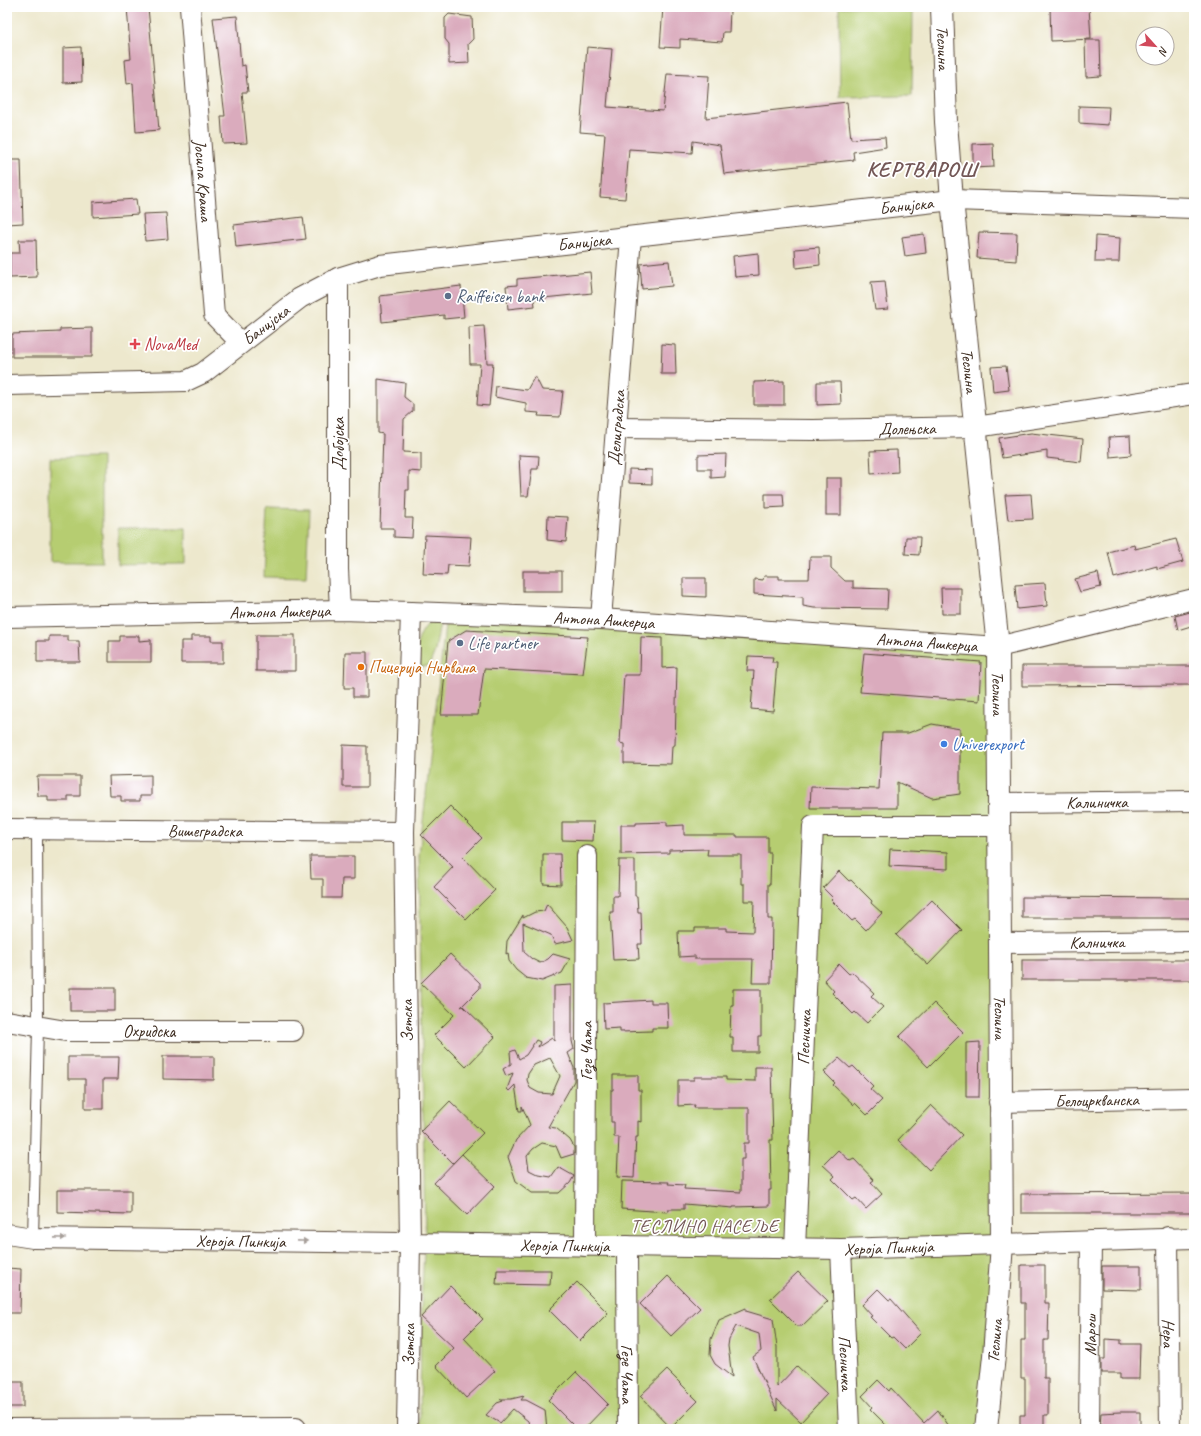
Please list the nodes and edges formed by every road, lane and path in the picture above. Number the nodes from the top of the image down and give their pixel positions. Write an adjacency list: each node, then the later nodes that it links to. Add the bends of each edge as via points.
1 (190, 7): 7 (street, Јосипа Краша, via 214,315)
2 (942, 7): 3 (street, Теслина)
3 (952, 200): 4 (street, Банијска); 5 (street, Банијска); 10 (street, Теслина)
4 (1194, 208)
5 (631, 236): 6 (street, Банијска, via 380,265); 11 (street, Делиградска)
6 (338, 278): 7 (street, Банијска, via 300,298); 13 (street, Добојска)
7 (241, 343): 8 (street, Банијска, via 203,373 186,381)
8 (7, 385)
9 (1194, 394): 10 (street, Долењска)
10 (976, 427): 11 (street, Долењска, via 813,430); 17 (street, Теслина)
11 (617, 428): 16 (street, Делиградска)
12 (1194, 599): 17 (street, Антона Ашкерца)
13 (340, 610): 14 (street, Антона Ашкерца); 15 (street, Антона Ашкерца)
14 (411, 612): 16 (street, Антона Ашкерца); 23 (street, Зетска)
15 (7, 617)
16 (602, 619): 17 (street, Антона Ашкерца)
17 (998, 647): 19 (street, Теслина)
18 (1194, 801): 19 (street, Калиничка)
19 (1000, 803): 20 (street, Теслина)
20 (1000, 826): 26 (street, Теслина); 41 (street, Песничка, via 813,826)
21 (7, 829): 22 (street, Вишеградска)
22 (37, 829): 23 (street, Вишеградска); 28 (lane)
23 (404, 832): 37 (street, Зетска)
24 (587, 856): 39 (street, Гезе Чата)
25 (1194, 941): 26 (street, Калничка)
26 (1000, 943): 31 (street, Теслина)
27 (7, 1021): 28 (street, Охридска)
28 (38, 1027): 29 (street, Охридска, via 66,1031); 34 (lane)
29 (293, 1031)
30 (1194, 1098): 31 (street, Белоцркванска)
31 (1000, 1102): 38 (street, Теслина)
32 (7, 1234): 34 (street, Хероја Пинкија)
33 (1168, 1237): 35 (street, Хероја Пинкија); 36 (street, Хероја Пинкија); 50 (street, Нера)
34 (32, 1238): 37 (street, Хероја Пинкија, one-way to 37)
35 (1194, 1238)
36 (1091, 1241): 38 (street, Хероја Пинкија); 49 (street, Марош)
37 (410, 1242): 39 (street, Хероја Пинкија); 45 (street, Зетска)
38 (1002, 1244): 42 (street, Хероја Пинкија); 48 (street, Теслина)
39 (585, 1246): 40 (street, Хероја Пинкија)
40 (627, 1246): 41 (street, Хероја Пинкија); 46 (street, Гезе Чата)
41 (795, 1249): 42 (street, Хероја Пинкија)
42 (841, 1249): 47 (street, Песничка)
43 (296, 1428): 44 (street)
44 (7, 1429)
45 (407, 1429)
46 (628, 1429)
47 (849, 1429)
48 (986, 1429)
49 (1089, 1429)
50 (1170, 1429)

